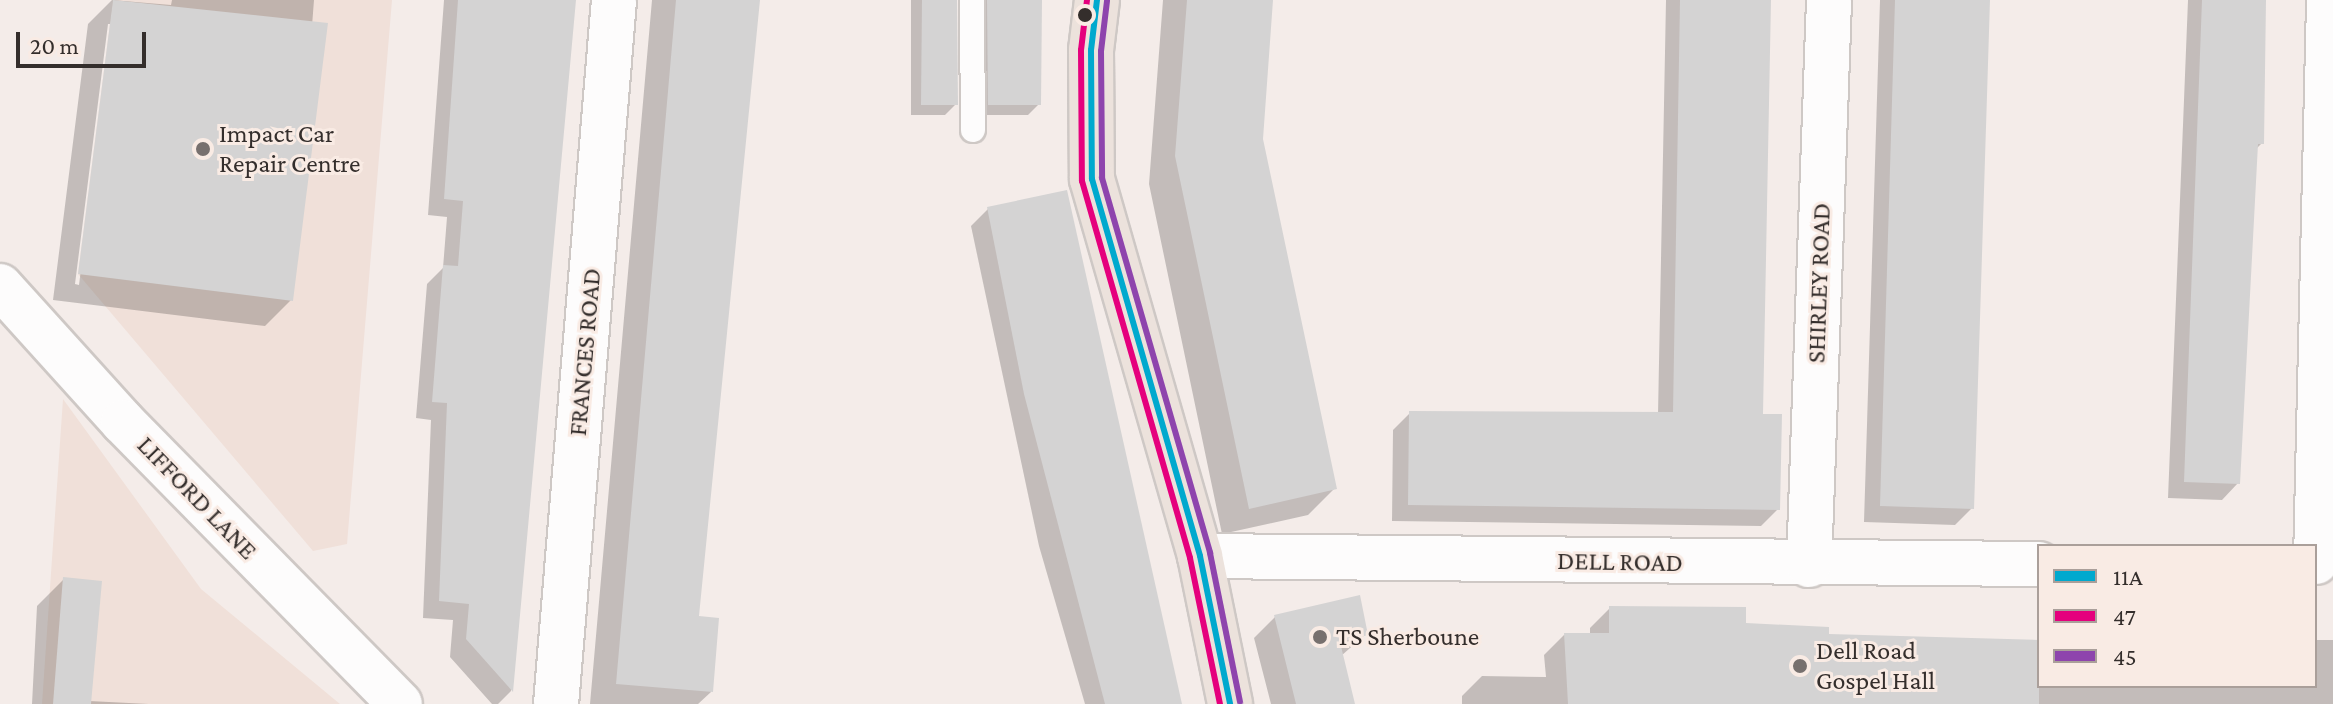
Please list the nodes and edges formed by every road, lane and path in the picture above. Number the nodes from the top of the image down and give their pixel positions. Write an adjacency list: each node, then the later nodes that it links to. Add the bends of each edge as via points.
1 (614, 0): 13 (street, FRANCES ROAD)
2 (972, 0): 6 (lane)
3 (1097, 0): 8 (main road, via 1091,50 1092,179)
4 (1829, 0): 11 (street, SHIRLEY ROAD)
5 (2329, 0): 9 (street)
6 (973, 130)
7 (0, 286): 12 (street, LIFFORD LANE, via 123,422)
8 (1200, 556): 11 (street, DELL ROAD); 14 (main road)
9 (2321, 562)
10 (2037, 564): 11 (street, DELL ROAD)
11 (1809, 565)
12 (400, 704)
13 (556, 704)
14 (1230, 704)

